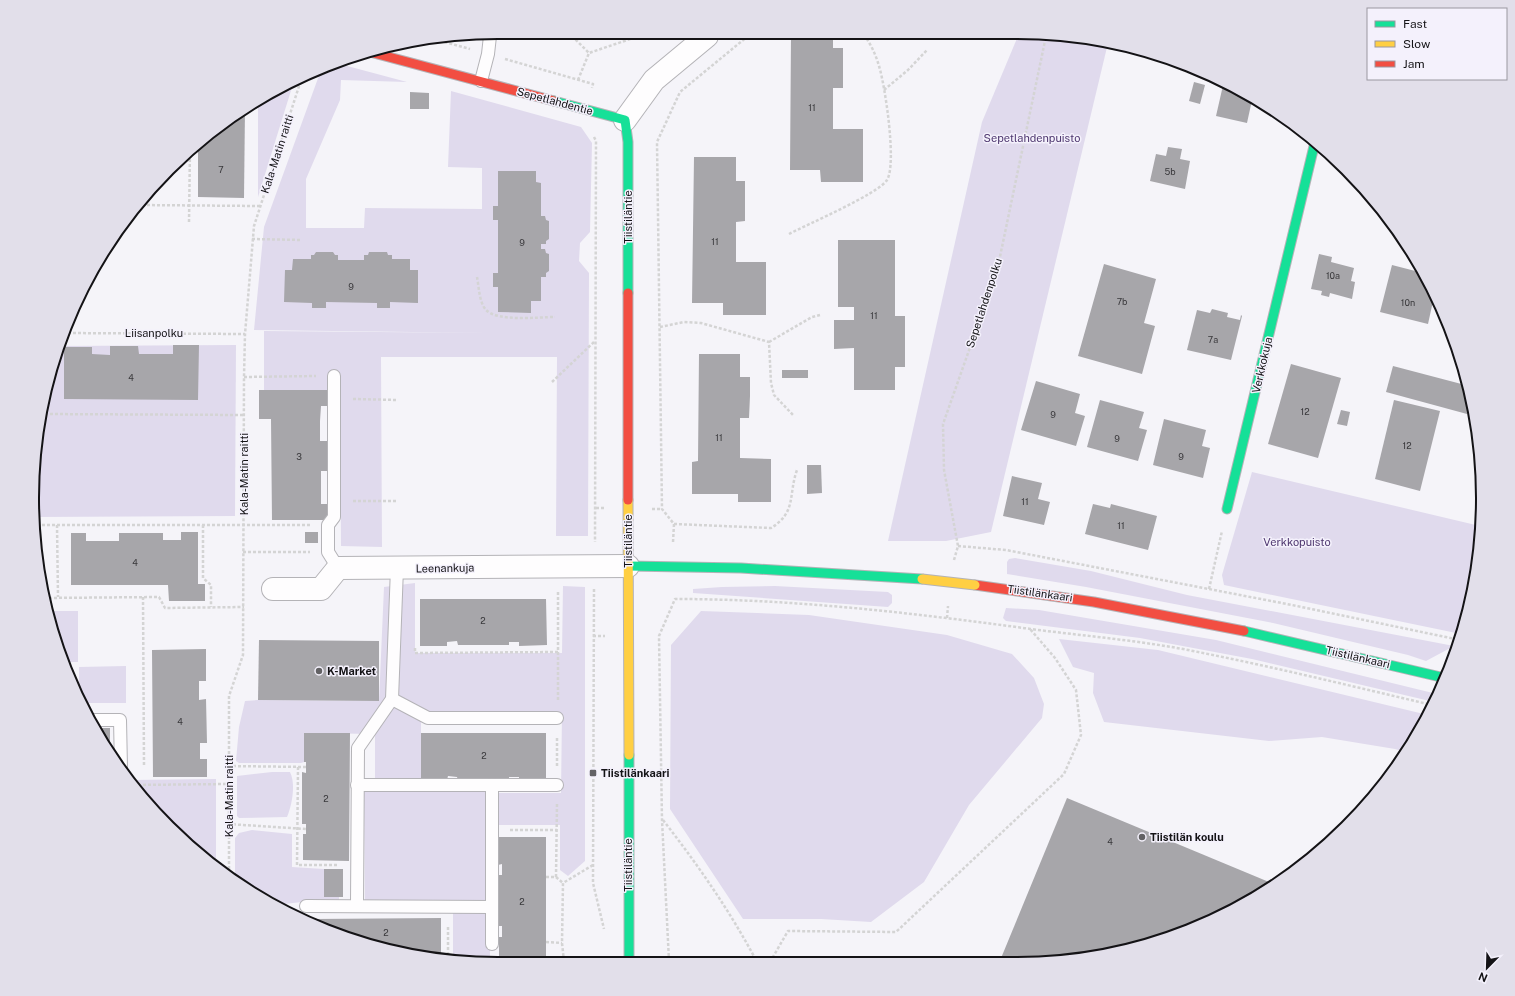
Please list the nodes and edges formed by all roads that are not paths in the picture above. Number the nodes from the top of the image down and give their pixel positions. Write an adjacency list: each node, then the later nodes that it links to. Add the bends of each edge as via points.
1 (490, 39): 4 (lane)
2 (703, 39): 5 (street, via 654,80)
3 (380, 55): 4 (street, Sepetlahdentie)
4 (481, 81): 5 (street, Sepetlahdentie)
5 (625, 120): 9 (street, Tiistiläntie, via 628,142)
6 (1314, 148): 8 (street, Verkkokuja)
7 (334, 376): 10 (lane, via 334,517 328,525 328,552)
8 (1227, 509)
9 (628, 566): 11 (street, Leenankuja); 13 (street, Tiistilänkaari, bridge, via 822,572 922,579 1088,600 1198,620); 25 (street, Tiistiläntie)
10 (338, 568): 11 (street, Leenankuja); 12 (street, via 321,589)
11 (397, 568): 14 (lane)
12 (273, 588)
13 (1440, 677)
14 (392, 699): 15 (lane, via 428,718); 18 (lane, via 358,748)
15 (558, 718)
16 (96, 720): 17 (lane, via 120,720)
17 (121, 759)
18 (358, 785): 19 (lane); 22 (lane)
19 (492, 785): 20 (lane); 23 (lane)
20 (557, 785)
21 (306, 906): 22 (lane)
22 (357, 906): 23 (lane)
23 (492, 908): 24 (lane)
24 (492, 944)
25 (628, 957)

